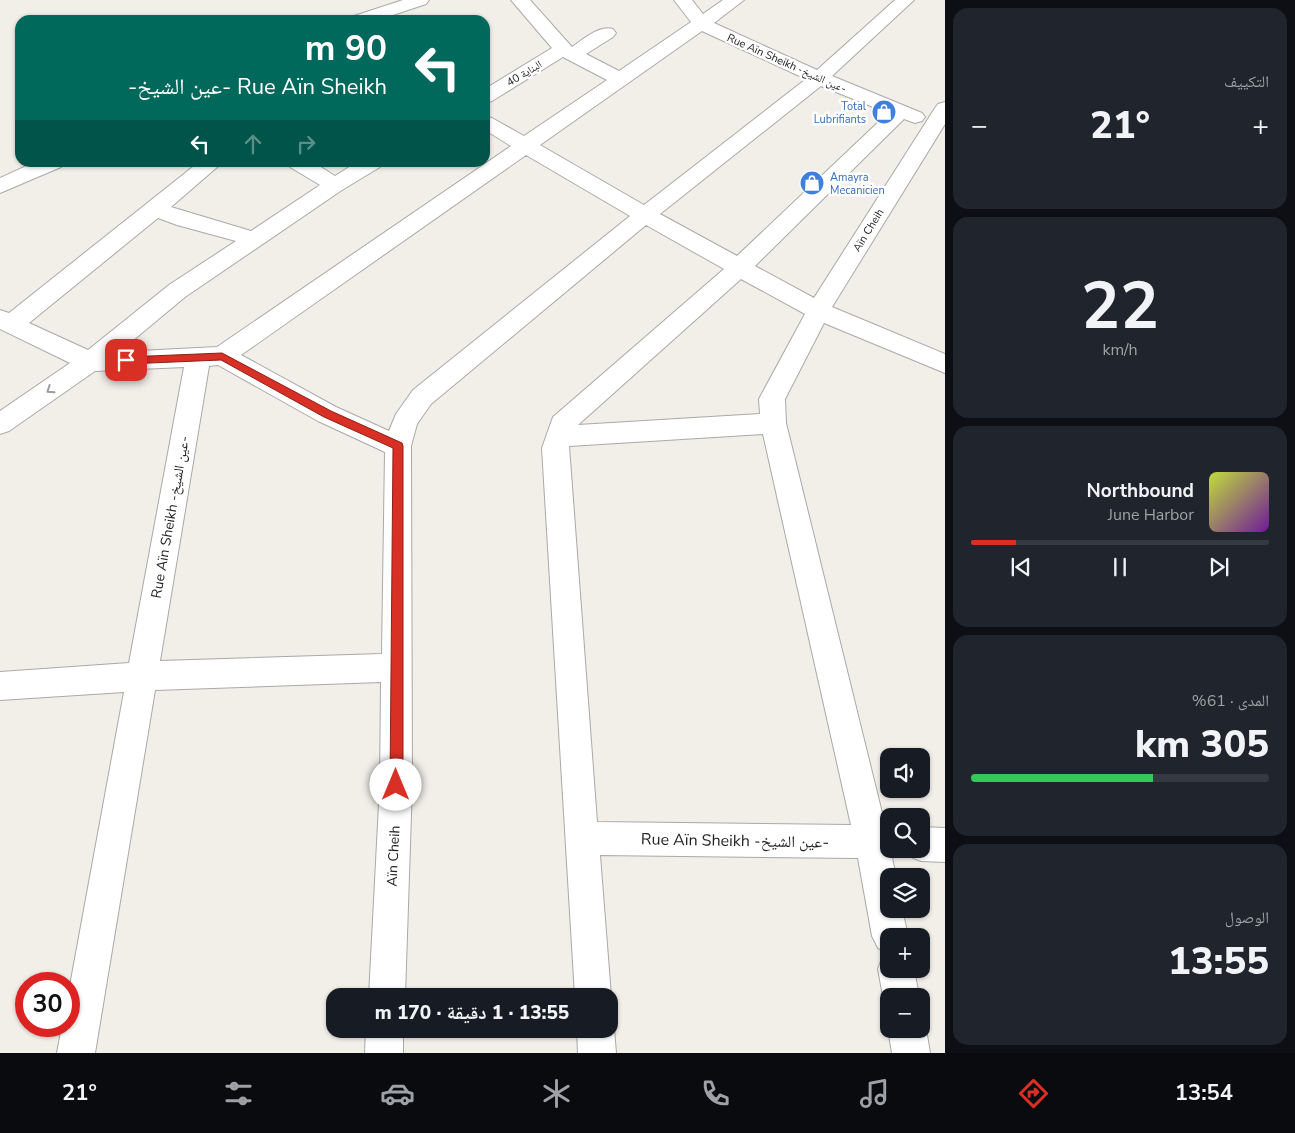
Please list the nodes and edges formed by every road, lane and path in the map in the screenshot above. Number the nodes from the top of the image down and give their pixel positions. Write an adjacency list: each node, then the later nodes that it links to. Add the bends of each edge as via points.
1 (420, 0): 6 (street)
2 (520, 0): 9 (street)
3 (683, 0): 7 (street, Rue Aïn Sheikh -عين الشيخ-)
4 (735, 0): 7 (street)
5 (905, 0): 10 (street, Aïn Cheih)
6 (375, 15)
7 (701, 24): 10 (street, Rue Aïn Sheikh -عين الشيخ-); 11 (street)
8 (607, 33): 9 (street, البناية 40)
9 (568, 52): 11 (street); 12 (street, البناية 40)
10 (819, 78): 13 (street, Rue Aïn Sheikh -عين الشيخ-); 24 (street, Aïn Cheih)
11 (621, 80): 16 (street)
12 (490, 94)
13 (900, 112): 14 (street, Rue Aïn Sheikh -عين الشيخ-); 26 (street)
14 (942, 120): 27 (street, Aïn Cheih)
15 (490, 125): 16 (street)
16 (525, 145): 24 (street); 29 (street)
17 (43, 167): 22 (street)
18 (207, 167): 23 (street)
19 (305, 167): 21 (street)
20 (365, 167): 21 (street)
21 (334, 185): 25 (street)
22 (0, 186)
23 (156, 209): 25 (street); 28 (street)
24 (646, 215): 26 (street); 35 (street, Aïn Cheih, via 422,397 405,421)
25 (252, 240): 30 (street, via 177,291)
26 (739, 268): 27 (street); 34 (street, via 562,424)
27 (818, 311): 31 (street); 32 (street, Aïn Cheih, via 772,399)
28 (6, 322): 30 (street)
29 (210, 357): 30 (street); 35 (street); 37 (street, Rue Aïn Sheikh -عين الشيخ-)
30 (90, 362): 33 (street, one-way to 33)
31 (945, 364)
32 (773, 423): 34 (street); 40 (street, Aïn Cheih)
33 (0, 424)
34 (558, 436): 39 (street, via 554,448)
35 (398, 446): 36 (street, Aïn Cheih)
36 (397, 668): 37 (street); 45 (street, Aïn Cheih, via 396,785)
37 (142, 676): 38 (street); 50 (street, Rue Aïn Sheikh -عين الشيخ-)
38 (0, 686)
39 (581, 838): 40 (street, Rue Aïn Sheikh -عين الشيخ-); 46 (street)
40 (880, 842)
41 (930, 844): 42 (street)
42 (945, 845)
43 (882, 858): 44 (street, Aïn Cheih)
44 (889, 928)
45 (386, 988)
46 (592, 988)
47 (385, 1038): 51 (street)
48 (596, 1038): 52 (street)
49 (909, 1038): 53 (street)
50 (76, 1053)
51 (384, 1053)
52 (597, 1053)
53 (912, 1053)

